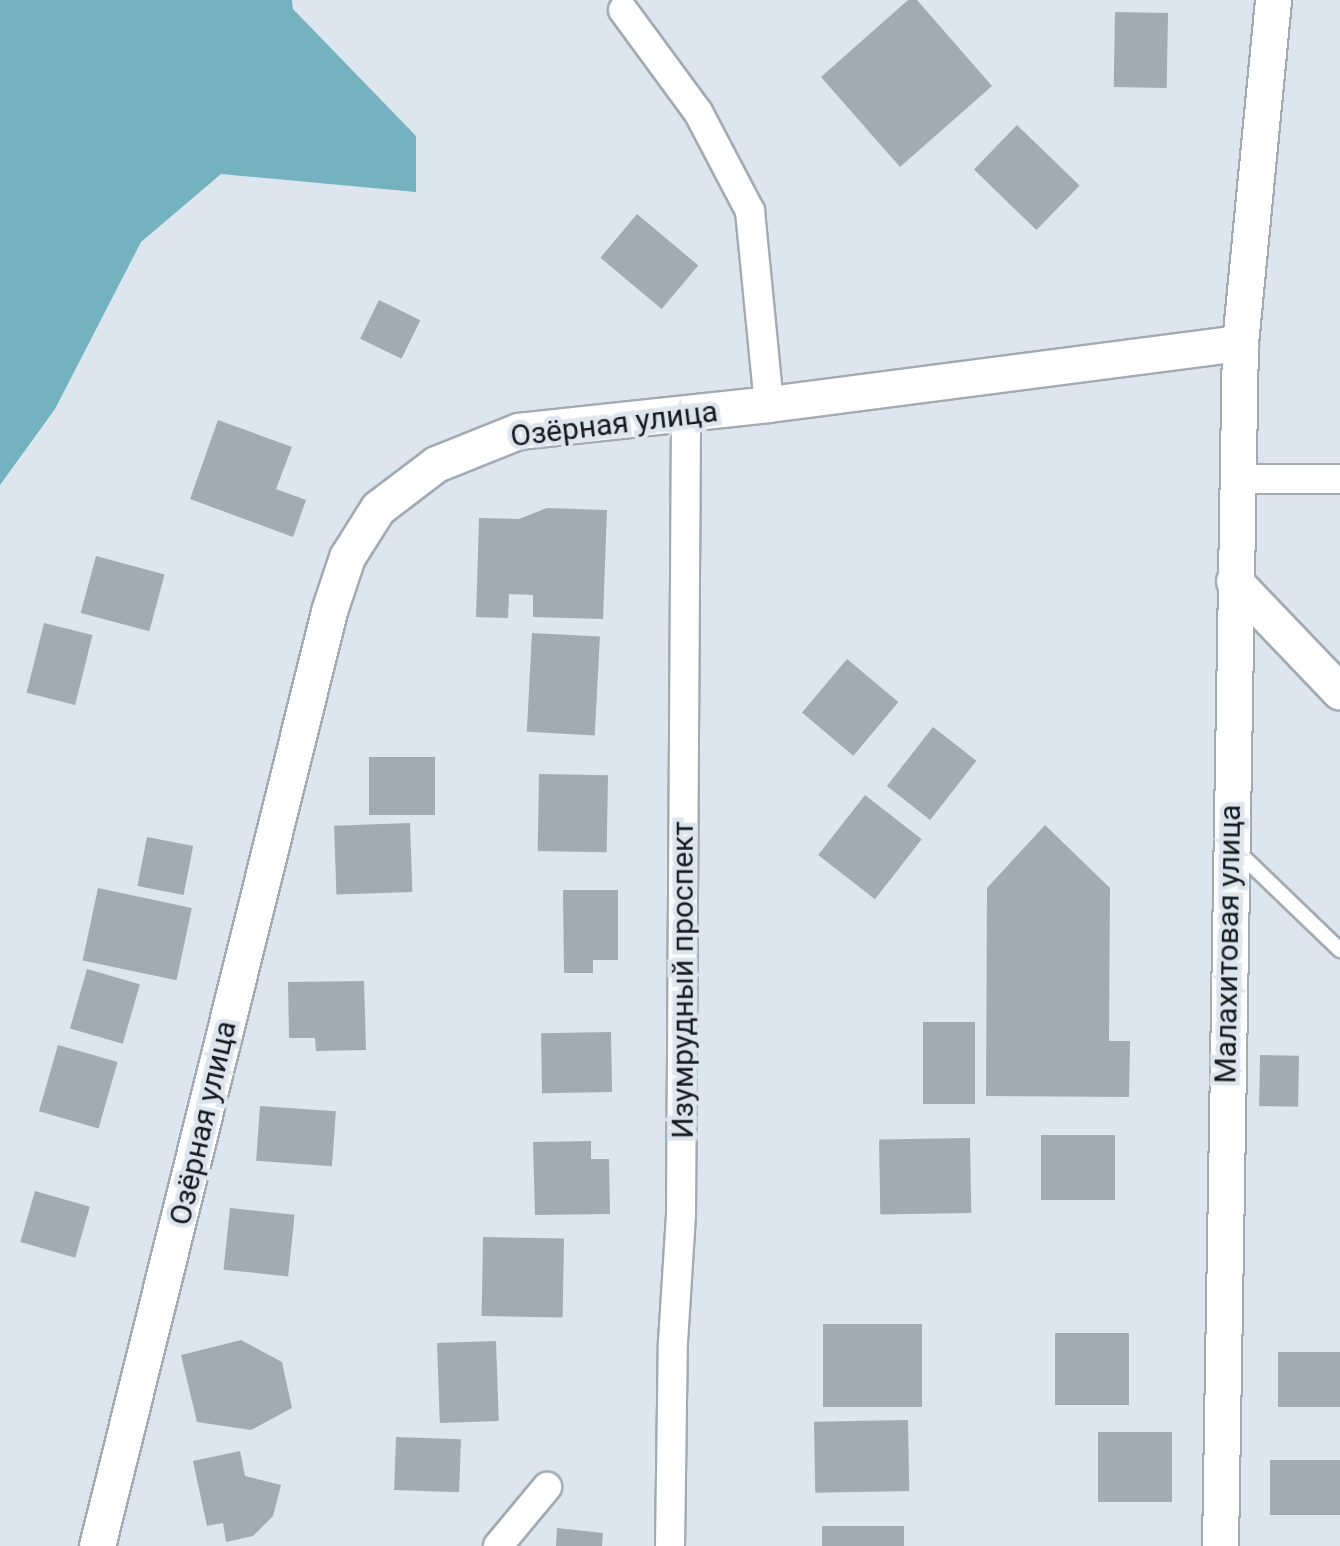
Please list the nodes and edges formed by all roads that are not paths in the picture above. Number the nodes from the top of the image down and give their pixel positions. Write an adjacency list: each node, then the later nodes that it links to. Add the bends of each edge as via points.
1 (1273, 0): 3 (street)
2 (622, 10): 4 (street, via 698,112 750,211)
3 (1240, 343): 4 (street, Озёрная улица); 6 (street, Малахитовая улица)
4 (769, 404): 5 (street, Озёрная улица)
5 (686, 414): 13 (street, Озёрная улица, via 518,431 436,464 378,508 347,557 271,837); 15 (street, Изумрудный проспект, via 682,1214)
6 (1236, 480): 7 (street); 8 (street, Малахитовая улица)
7 (1340, 480)
8 (1234, 581): 9 (street); 10 (street, Малахитовая улица)
9 (1340, 692)
10 (1229, 844): 11 (lane); 16 (street, Малахитовая улица)
11 (1340, 950)
12 (547, 1487): 14 (street)
13 (97, 1546)
14 (498, 1546)
15 (670, 1546)
16 (1220, 1546)

